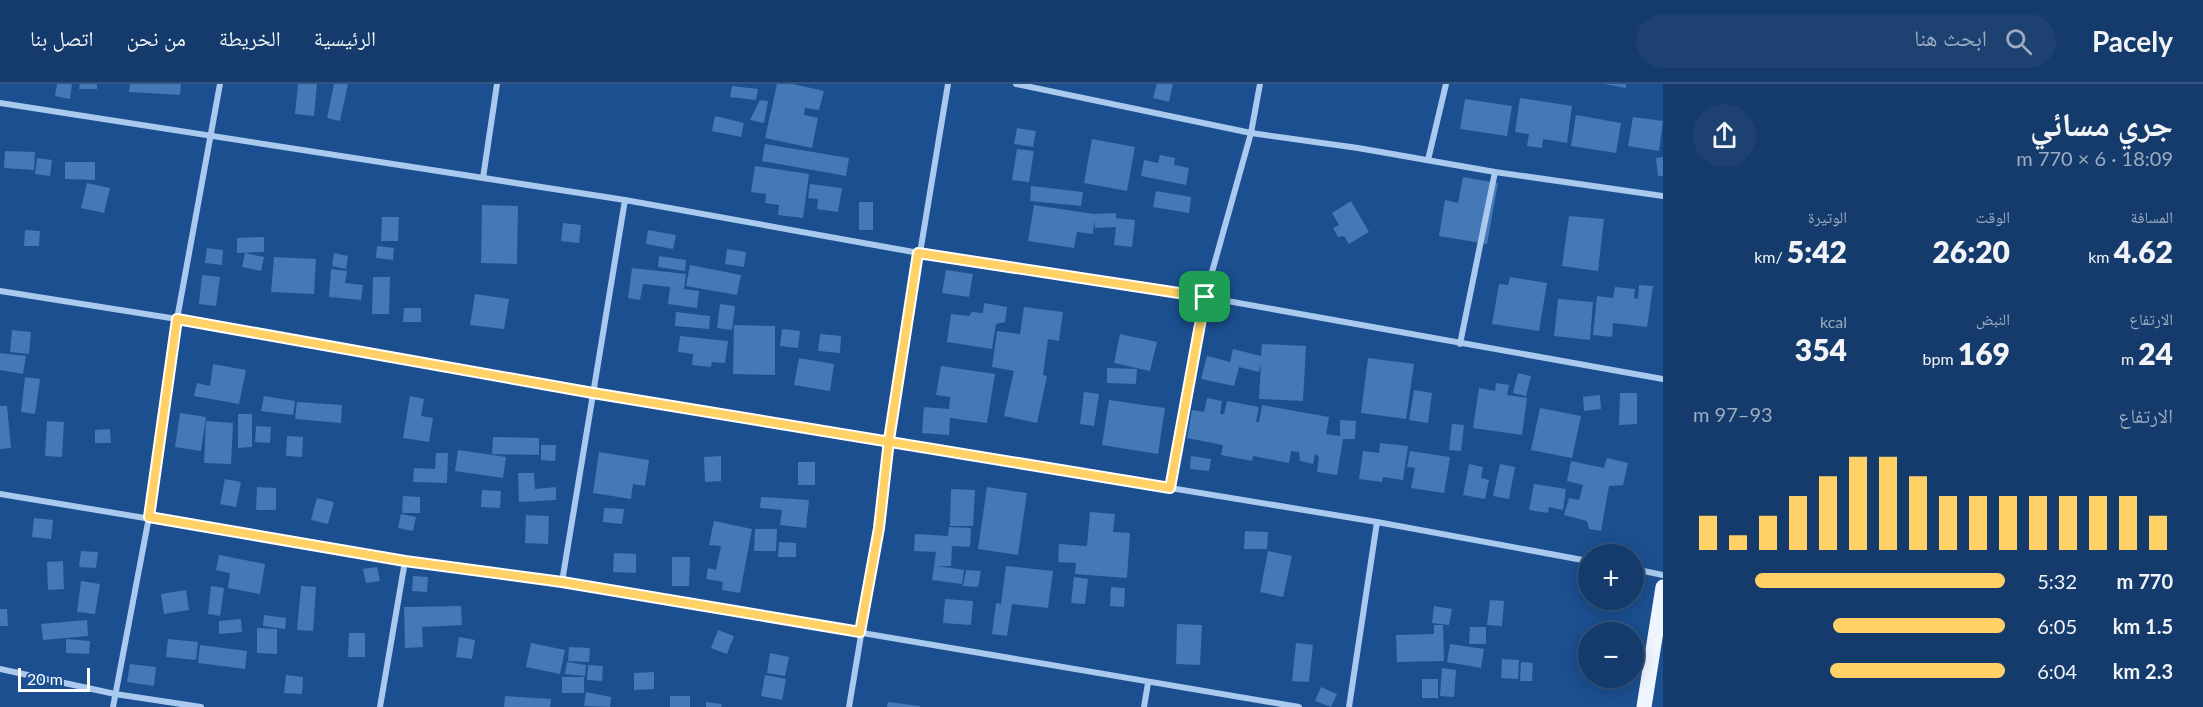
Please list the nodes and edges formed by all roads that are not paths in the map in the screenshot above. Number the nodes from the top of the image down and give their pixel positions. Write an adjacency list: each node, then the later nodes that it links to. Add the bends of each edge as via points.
1 (220, 84): 9 (street)
2 (496, 84): 12 (street)
3 (948, 84): 15 (street)
4 (1016, 84): 8 (street)
5 (1260, 84): 8 (street)
6 (1446, 84): 10 (street)
7 (0, 103): 9 (street)
8 (1251, 133): 10 (street); 17 (street)
9 (210, 136): 12 (street); 18 (street)
10 (1428, 160): 11 (street)
11 (1495, 172): 13 (street); 19 (street)
12 (483, 178): 14 (street)
13 (1663, 196)
14 (625, 200): 15 (street); 21 (street)
15 (918, 253): 17 (street); 22 (street)
16 (0, 291): 18 (street)
17 (1205, 297): 19 (street); 23 (street)
18 (177, 319): 21 (street); 25 (street)
19 (1460, 344): 20 (street)
20 (1663, 379)
21 (593, 393): 22 (street); 31 (street)
22 (889, 440): 23 (street); 33 (street, via 879,528)
23 (1170, 488): 26 (street)
24 (0, 494): 25 (street)
25 (149, 517): 28 (street); 36 (street)
26 (1377, 522): 27 (street); 43 (street)
27 (1578, 559)
28 (405, 561): 31 (street); 39 (street)
29 (1644, 571): 30 (street)
30 (1663, 575)
31 (562, 582): 33 (street)
32 (1663, 587): 44 (main road)
33 (860, 632): 35 (street); 40 (street)
34 (0, 669): 36 (street)
35 (1148, 683): 41 (street); 42 (street)
36 (115, 694): 37 (street); 38 (street)
37 (113, 707)
38 (201, 707)
39 (380, 707)
40 (849, 707)
41 (1144, 707)
42 (1299, 707)
43 (1349, 707)
44 (1644, 707)

